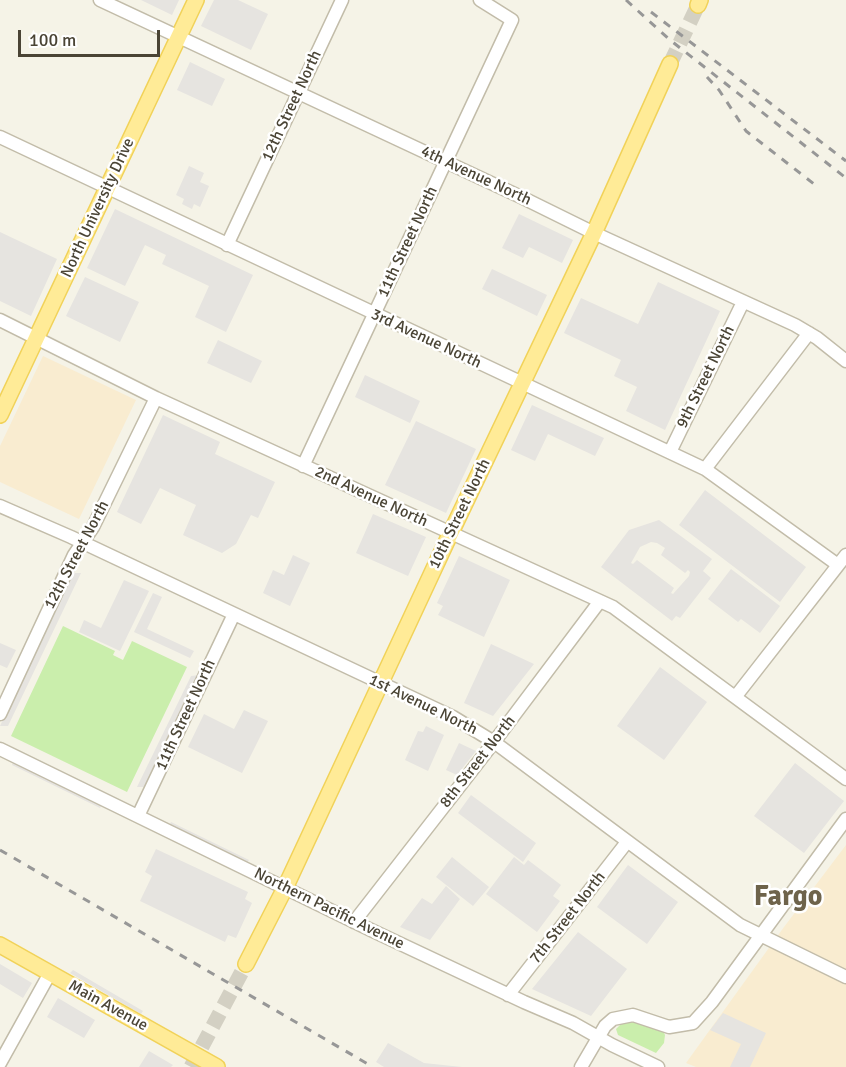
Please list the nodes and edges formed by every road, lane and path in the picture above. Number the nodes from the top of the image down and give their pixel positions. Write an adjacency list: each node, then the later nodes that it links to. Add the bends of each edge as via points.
1 (100, 0): 5 (street, 4th Avenue North)
2 (196, 0): 5 (main road, North University Drive)
3 (342, 0): 7 (street, 12th Street North)
4 (480, 0): 9 (street, 11th Street North, via 512,20)
5 (180, 36): 7 (street, 4th Avenue North); 10 (main road, North University Drive)
6 (670, 64): 11 (main road, 10th Street North)
7 (299, 93): 9 (street, 4th Avenue North); 12 (street, 12th Street North)
8 (0, 137): 10 (street, 3rd Avenue North)
9 (446, 162): 11 (street, 4th Avenue North); 14 (street, 11th Street North)
10 (108, 188): 12 (street, 3rd Avenue North); 17 (main road, North University Drive)
11 (594, 233): 13 (street, 4th Avenue North); 19 (main road, 10th Street North)
12 (227, 245): 14 (street, 3rd Avenue North)
13 (743, 302): 16 (street, 4th Avenue North); 22 (street, 9th Street North)
14 (374, 314): 19 (street, 3rd Avenue North); 23 (street, 11th Street North)
15 (0, 320): 17 (street, 2nd Avenue North)
16 (809, 333): 18 (street, 4th Avenue North); 24 (street)
17 (37, 338): 20 (street, 2nd Avenue North); 21 (main road, North University Drive)
18 (846, 361)
19 (522, 384): 22 (street, 3rd Avenue North); 26 (main road, 10th Street North)
20 (156, 398): 23 (street, 2nd Avenue North); 27 (street, 12th Street North)
21 (0, 416)
22 (670, 452): 24 (street, 3rd Avenue North)
23 (303, 466): 26 (street, 2nd Avenue North)
24 (705, 469): 28 (street, 3rd Avenue North)
25 (0, 506): 27 (street, 1st Avenue North)
26 (450, 533): 29 (street, 2nd Avenue North); 31 (main road, 10th Street North)
27 (83, 543): 30 (street, 1st Avenue North); 33 (street, 12th Street North)
28 (842, 560): 32 (street)
29 (600, 601): 32 (street, 2nd Avenue North); 34 (street, 8th Street North)
30 (234, 614): 31 (street, 1st Avenue North); 37 (street, 11th Street North)
31 (380, 684): 34 (street, 1st Avenue North, via 453,717); 40 (main road, 10th Street North)
32 (736, 696): 36 (street, 2nd Avenue North)
33 (0, 714)
34 (494, 742): 39 (street, 1st Avenue North); 41 (street, 8th Street North)
35 (0, 749): 37 (street, Northern Pacific Avenue)
36 (846, 779)
37 (138, 816): 40 (street, Northern Pacific Avenue)
38 (846, 819): 42 (street)
39 (627, 842): 42 (street, 1st Avenue North); 47 (street, 7th Street North)
40 (285, 888): 41 (street, Northern Pacific Avenue); 44 (main road, 10th Street North)
41 (354, 922): 47 (street, Northern Pacific Avenue)
42 (760, 936): 46 (street, 1st Avenue North); 48 (street, via 693,1023 669,1027 633,1015 622,1016 613,1019)
43 (0, 945): 45 (main road, Main Avenue)
44 (246, 964)
45 (50, 973): 49 (street); 50 (main road, Main Avenue)
46 (846, 976)
47 (508, 995): 48 (street, Northern Pacific Avenue)
48 (597, 1037): 51 (street); 52 (street, Northern Pacific Avenue)
49 (0, 1063)
50 (212, 1066)
51 (581, 1067)
52 (658, 1067)

